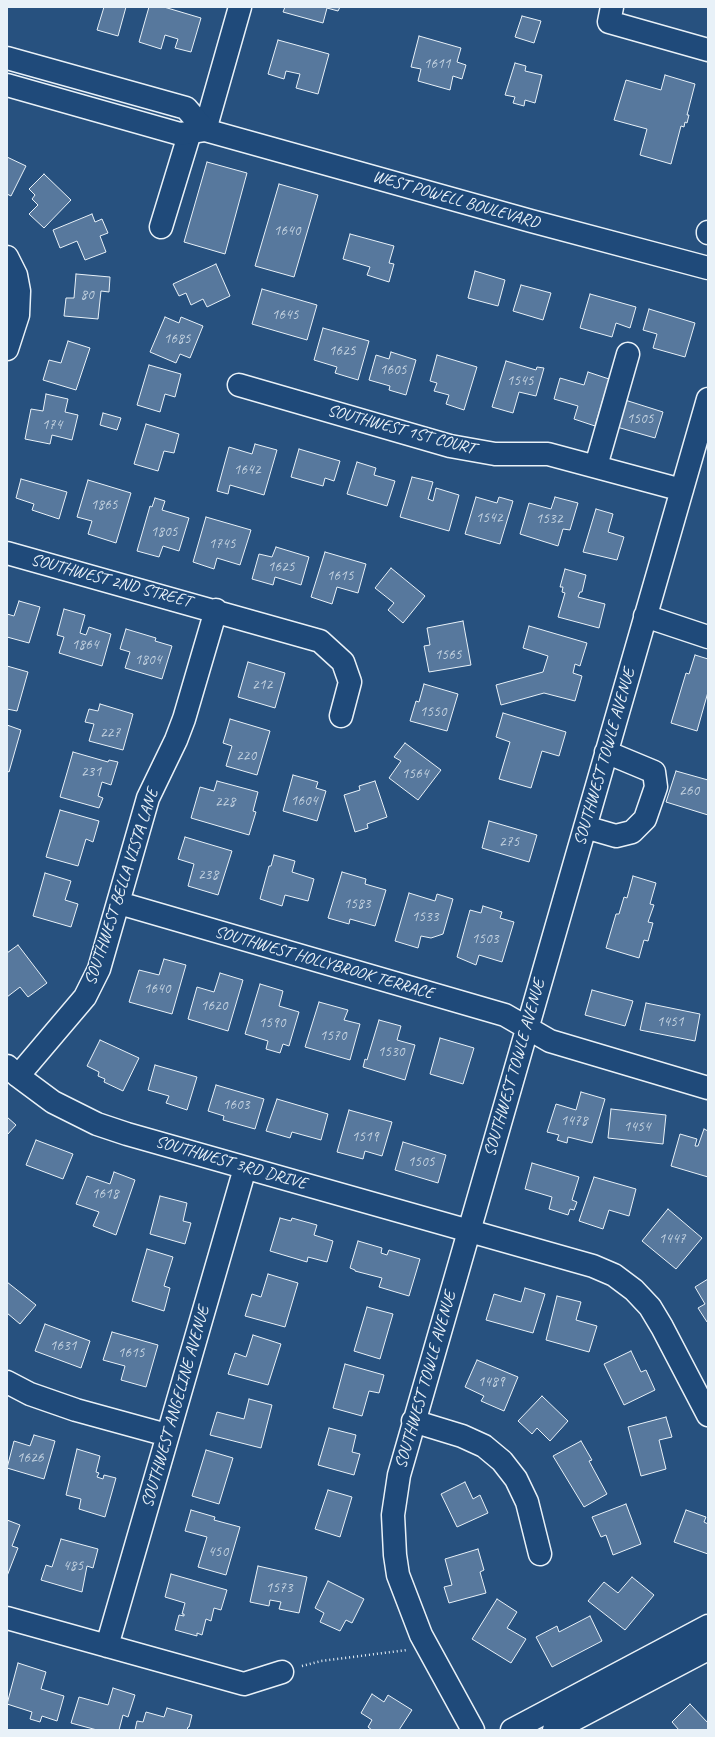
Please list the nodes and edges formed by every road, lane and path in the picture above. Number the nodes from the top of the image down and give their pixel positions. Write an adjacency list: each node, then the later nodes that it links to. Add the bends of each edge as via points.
1 (240, 7): 6 (street)
2 (612, 7): 3 (street, via 609,22)
3 (708, 50)
4 (7, 58): 6 (street, via 186,108)
5 (7, 85): 6 (street, WEST POWELL BOULEVARD, via 180,134)
6 (198, 131): 7 (street); 9 (street, WEST POWELL BOULEVARD)
7 (161, 228)
8 (7, 257): 10 (street, via 16,275 19,291 18,315)
9 (708, 268)
10 (7, 349)
11 (628, 354): 15 (street)
12 (239, 385): 15 (street, SOUTHWEST 1ST COURT, via 450,446 495,454 548,454)
13 (708, 399): 14 (street, SOUTHWEST TOWLE AVENUE)
14 (700, 459): 16 (street, SOUTHWEST TOWLE AVENUE)
15 (596, 466): 16 (street, SOUTHWEST 1ST COURT)
16 (682, 490): 19 (street, SOUTHWEST TOWLE AVENUE)
17 (7, 552): 18 (street, SOUTHWEST 2ND STREET)
18 (216, 610): 21 (street, SOUTHWEST 2ND STREET, via 320,641 343,662 350,682); 24 (street, SOUTHWEST BELLA VISTA LANE, via 184,719 148,798)
19 (646, 616): 20 (street); 22 (street, SOUTHWEST TOWLE AVENUE)
20 (708, 637)
21 (341, 716)
22 (606, 752): 23 (street, SOUTHWEST TOWLE AVENUE); 23 (street, via 654,772 656,786 645,819 632,832 616,836)
23 (585, 827): 25 (street, SOUTHWEST TOWLE AVENUE)
24 (119, 903): 25 (street, SOUTHWEST HOLLYBROOK TERRACE, via 505,1016); 26 (street, SOUTHWEST BELLA VISTA LANE, via 99,969 88,992 68,1019)
25 (526, 1028): 27 (street, SOUTHWEST HOLLYBROOK TERRACE, via 550,1041); 29 (street, SOUTHWEST TOWLE AVENUE)
26 (12, 1071): 28 (street, SOUTHWEST 3RD DRIVE, via 53,1102 97,1124)
27 (708, 1088)
28 (245, 1168): 29 (street, SOUTHWEST 3RD DRIVE); 33 (street, SOUTHWEST ANGELINE AVENUE)
29 (468, 1230): 31 (street, SOUTHWEST 3RD DRIVE, via 593,1266 614,1275 634,1290 650,1307 662,1327); 32 (street, SOUTHWEST TOWLE AVENUE)
30 (7, 1382): 33 (street, via 30,1394 76,1410)
31 (708, 1415)
32 (413, 1421): 34 (street, via 484,1446 502,1461 516,1479 527,1502); 38 (street, SOUTHWEST TOWLE AVENUE, via 399,1475 393,1515 393,1537 398,1575 412,1614)
33 (167, 1435): 37 (street, SOUTHWEST ANGELINE AVENUE)
34 (540, 1554)
35 (7, 1618): 37 (street)
36 (708, 1626): 41 (street)
37 (107, 1646): 40 (street, via 244,1684)
38 (428, 1647): 40 (path, via 321,1661); 43 (street, SOUTHWEST TOWLE AVENUE)
39 (708, 1649): 42 (street)
40 (282, 1672)
41 (604, 1681): 44 (street); 45 (street, via 580,1704)
42 (559, 1729)
43 (473, 1730)
44 (512, 1730)
45 (534, 1730)

